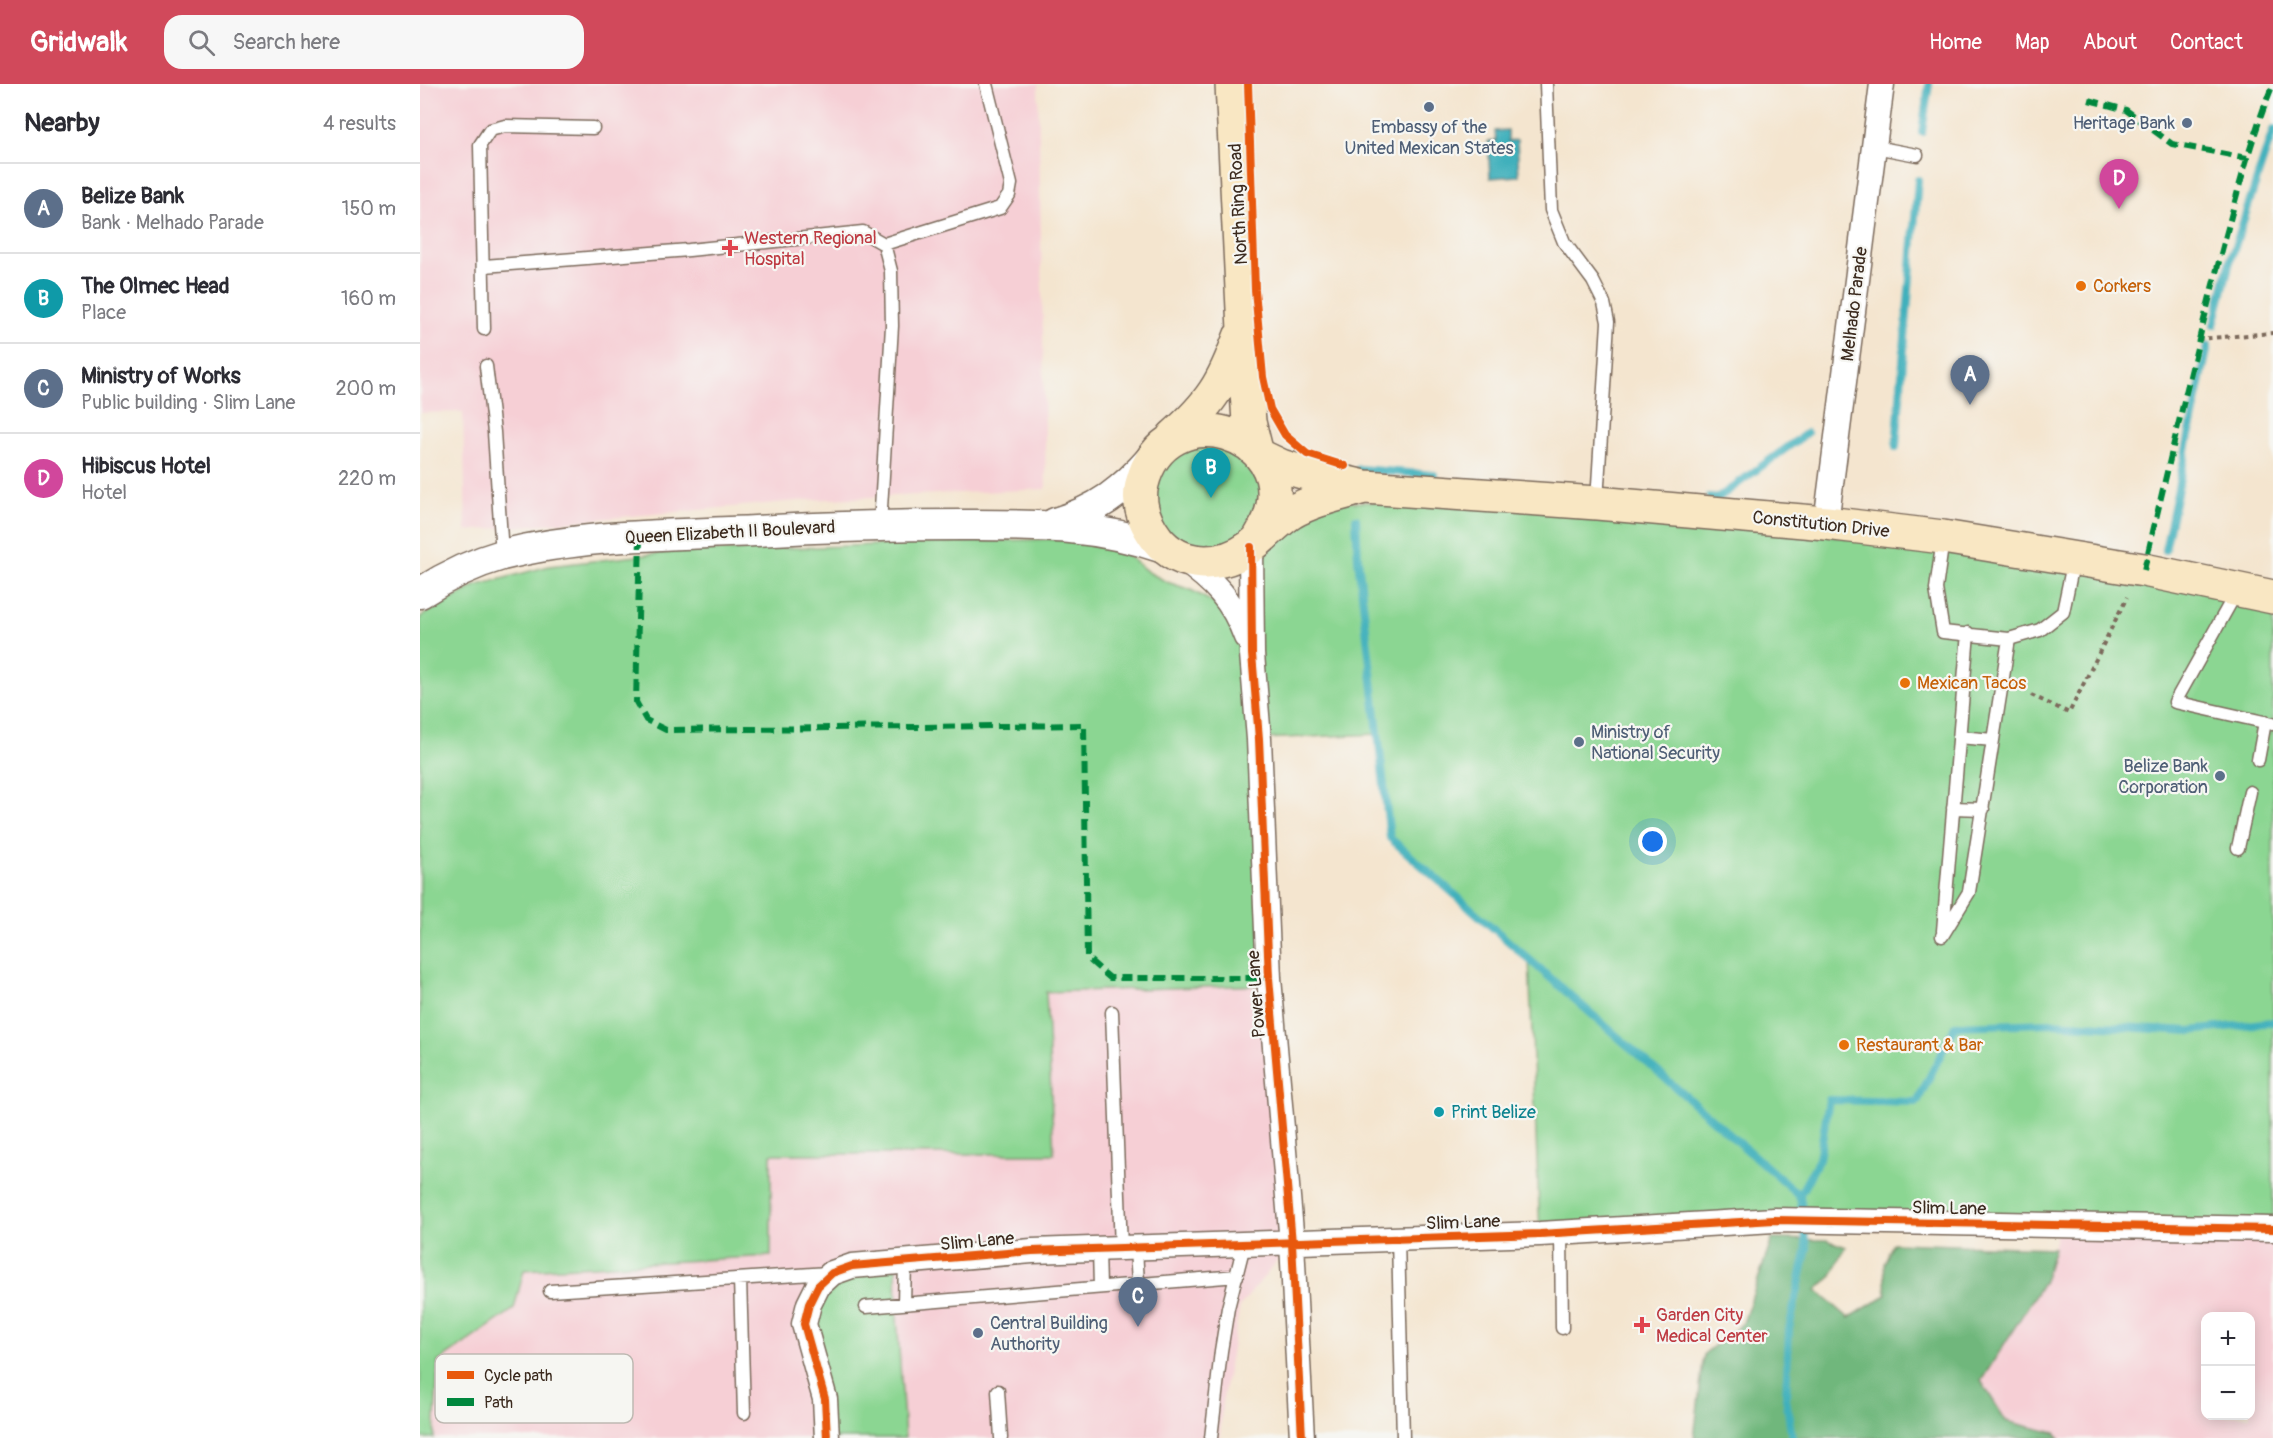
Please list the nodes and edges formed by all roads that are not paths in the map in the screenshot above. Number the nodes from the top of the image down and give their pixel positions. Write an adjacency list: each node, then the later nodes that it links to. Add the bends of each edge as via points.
1 (986, 84): 8 (lane, via 1011,184 1006,202 1000,208)
2 (1232, 84): 10 (main road, North Ring Road)
3 (1546, 84): 16 (lane, via 1551,210 1563,242 1593,281 1608,322)
4 (1882, 84): 6 (street, Melhado Parade)
5 (593, 128): 9 (lane, via 505,126 490,130 480,145)
6 (1875, 147): 7 (lane); 17 (street, Melhado Parade)
7 (1917, 155)
8 (884, 244): 9 (lane, via 863,232); 18 (lane, via 891,271 892,326)
9 (484, 266): 11 (lane)
10 (1244, 324): 13 (main road, North Ring Road, via 1231,361 1206,406); 14 (main road, North Ring Road, via 1249,422)
11 (484, 329)
12 (486, 366): 23 (lane)
13 (1158, 452): 14 (main road, via 1181,435 1202,429 1224,431 1242,439); 19 (street, Queen Elizabeth II Boulevard, via 1107,501); 22 (main road, via 1142,485 1141,506 1148,527)
14 (1259, 454): 15 (main road, Constitution Drive, via 1300,471); 21 (main road, via 1270,474 1274,496 1270,518)
15 (1365, 487): 16 (main road, Constitution Drive); 21 (main road, Constitution Drive, via 1293,512)
16 (1597, 502): 17 (main road, Constitution Drive)
17 (1826, 523): 20 (main road, Constitution Drive)
18 (880, 525): 19 (street, Queen Elizabeth II Boulevard); 23 (street, Queen Elizabeth II Boulevard, via 640,536)
19 (1050, 525): 22 (street, Queen Elizabeth II Boulevard, via 1108,532)
20 (1943, 537): 24 (main road, Constitution Drive); 28 (lane, via 1936,589 1943,632)
21 (1255, 542): 22 (main road, via 1223,561 1201,563); 30 (street, Power Lane, via 1250,580)
22 (1172, 553): 30 (street, Power Lane, via 1204,574 1221,592 1238,616)
23 (502, 555): 26 (street, Queen Elizabeth II Boulevard, via 458,572)
24 (2074, 558): 25 (main road, Constitution Drive); 29 (lane, via 2062,612 2040,630)
25 (2238, 590): 27 (main road, Constitution Drive); 31 (lane, via 2175,702)
26 (420, 593)
27 (2272, 593)
28 (1968, 633): 29 (lane); 32 (lane)
29 (2009, 639): 33 (lane)
30 (1252, 654): 43 (street, Power Lane, via 1269,978)
31 (2269, 723): 34 (lane)
32 (1959, 737): 33 (lane); 36 (lane)
33 (1993, 740): 37 (lane)
34 (2258, 760)
35 (2250, 792): 38 (lane)
36 (1953, 808): 37 (lane); 37 (lane, via 1942,936 1969,892)
37 (1983, 809)
38 (2238, 848)
39 (1112, 1012): 45 (lane)
40 (2273, 1229): 41 (street, Slim Lane, via 1787,1220)
41 (1561, 1232): 42 (street, Slim Lane); 55 (lane)
42 (1398, 1239): 43 (street, Slim Lane); 62 (lane)
43 (1292, 1243): 44 (street, Slim Lane); 61 (street, Power Lane)
44 (1244, 1245): 45 (street, Slim Lane); 48 (lane)
45 (1119, 1249): 46 (street, Slim Lane, via 1032,1251); 50 (lane); 51 (lane)
46 (904, 1262): 47 (street, Slim Lane, via 852,1266); 53 (lane)
47 (832, 1273): 49 (lane); 58 (street, via 818,1286 804,1324 825,1399)
48 (1238, 1276): 50 (lane); 60 (lane, via 1228,1308)
49 (740, 1279): 52 (lane); 57 (lane)
50 (1138, 1284): 51 (lane)
51 (1100, 1287): 53 (lane)
52 (550, 1291)
53 (904, 1304): 54 (lane)
54 (866, 1307)
55 (1562, 1328)
56 (998, 1391): 59 (lane)
57 (744, 1413)
58 (827, 1438)
59 (1002, 1438)
60 (1211, 1438)
61 (1302, 1438)
62 (1403, 1438)

